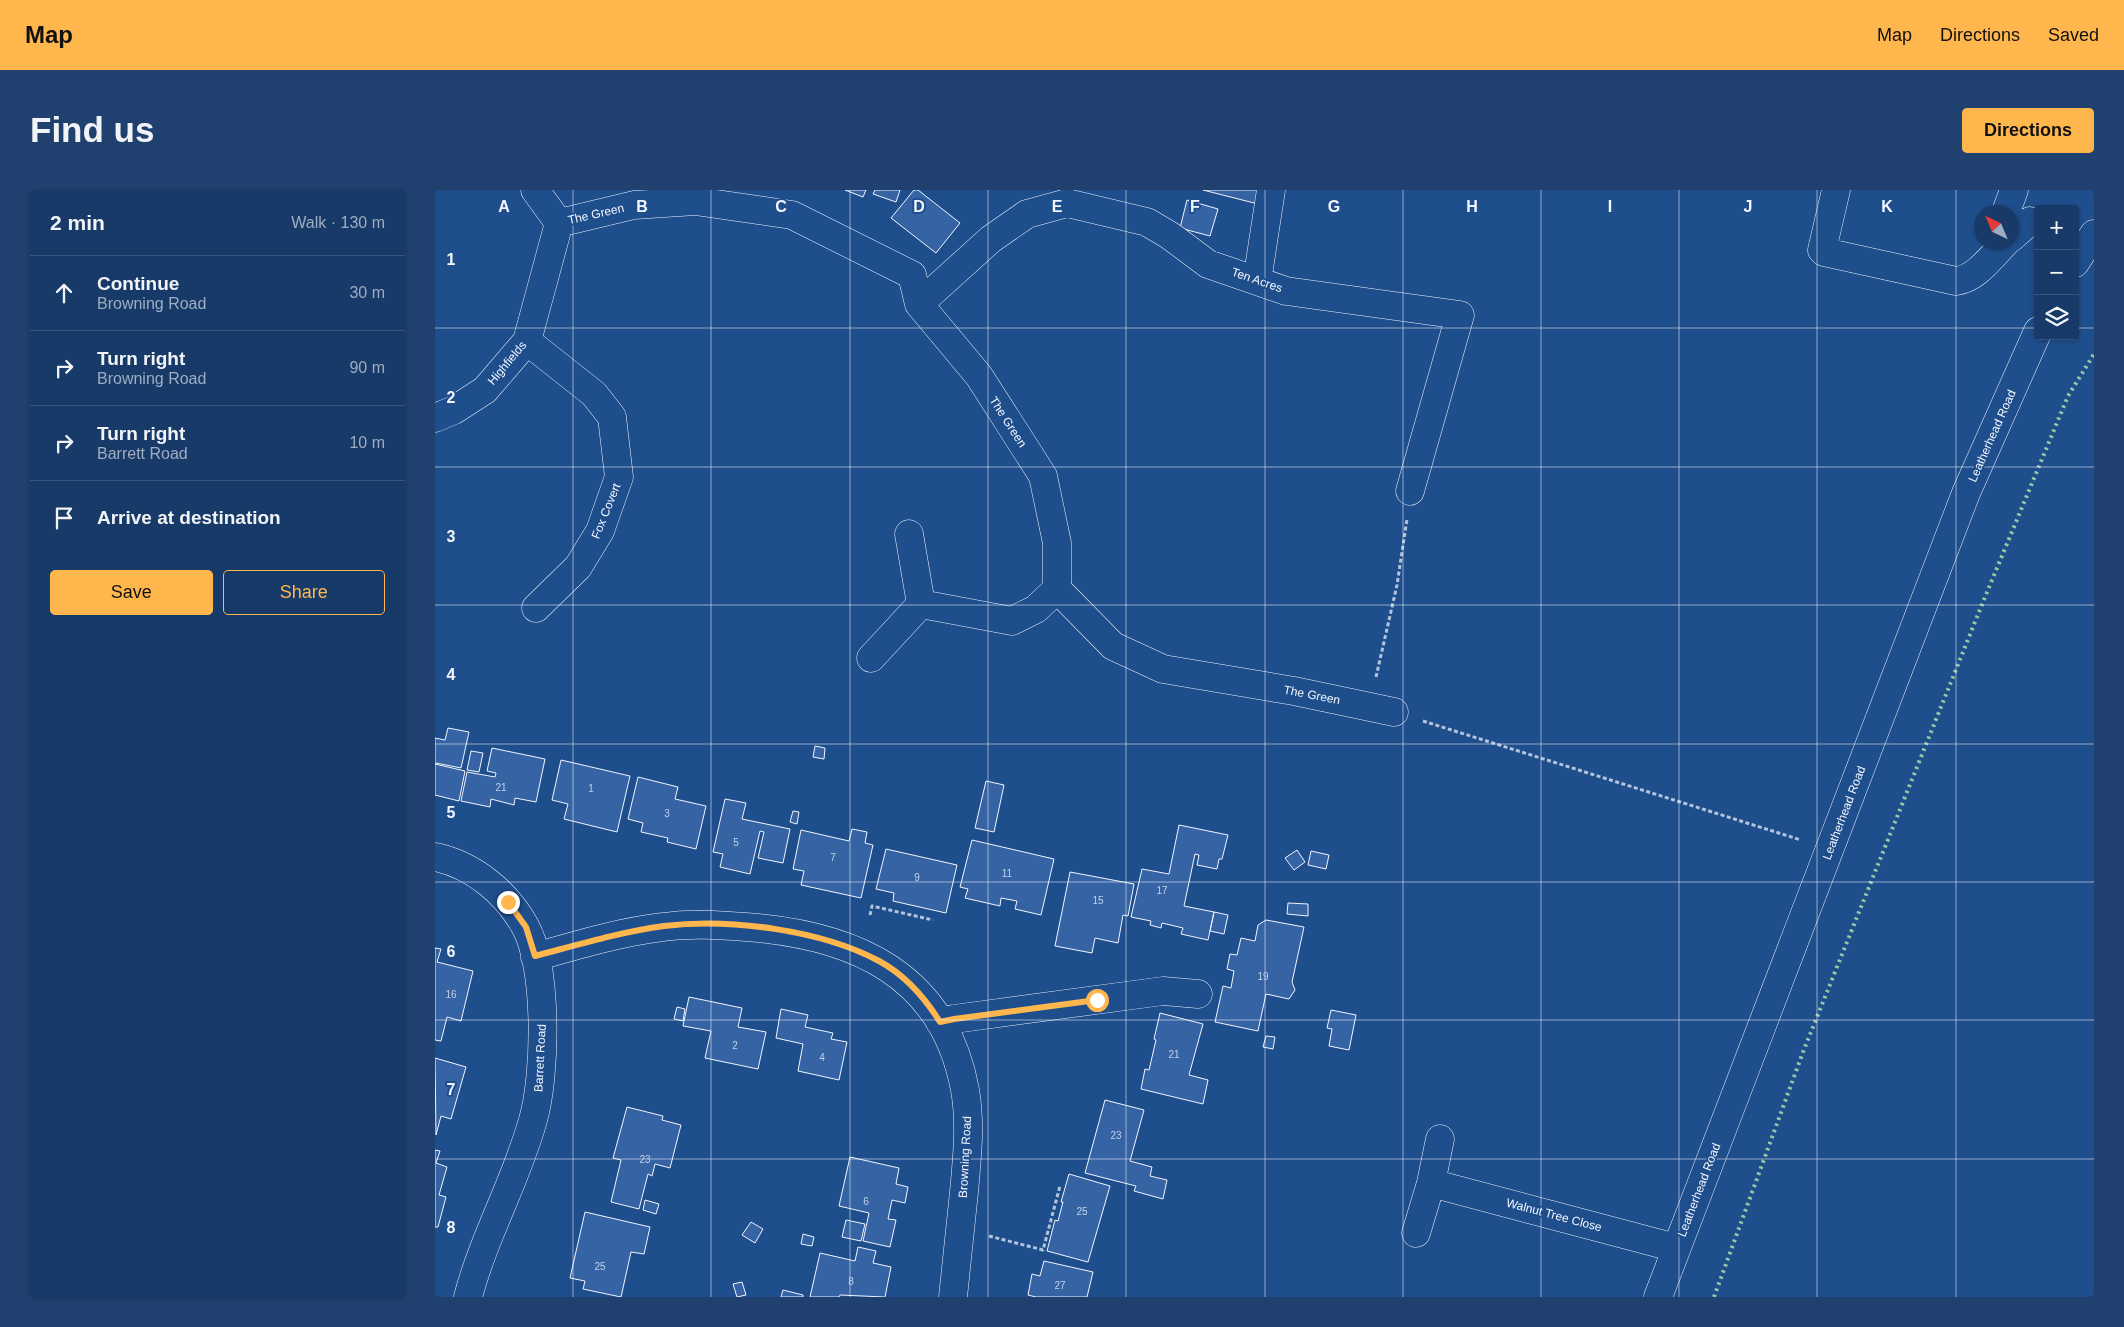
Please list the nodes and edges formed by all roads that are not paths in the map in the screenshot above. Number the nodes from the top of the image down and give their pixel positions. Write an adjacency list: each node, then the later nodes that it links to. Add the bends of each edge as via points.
1 (535, 190): 8 (street)
2 (1271, 190): 11 (street)
3 (1836, 190): 10 (street, via 1824,252 1957,281 1971,276)
4 (2014, 190): 6 (street)
5 (696, 195): 8 (street, The Green, via 634,205); 12 (street, The Green, via 791,215 912,275)
6 (2009, 205)
7 (2034, 222): 9 (street, via 2030,221)
8 (559, 223): 14 (street, Highfields)
9 (2019, 231)
10 (1995, 250)
11 (1257, 281): 12 (street, Ten Acres, via 1209,264 1147,222 1067,203 1027,214 991,239); 16 (street, Ten Acres, via 1286,291 1460,316)
12 (919, 304): 18 (street, The Green, via 979,376 1043,476 1057,543)
13 (2034, 340): 30 (street, Leatherhead Road, via 1966,494)
14 (527, 342): 15 (street, Highfields, via 485,390); 20 (street, Fox Covert, via 594,394 612,417 619,478 600,531 578,567)
15 (435, 418)
16 (1410, 491)
17 (909, 534): 19 (street)
18 (1057, 590): 19 (street, via 1036,609 1012,622); 22 (street, The Green, via 1113,646 1163,669 1294,691)
19 (921, 604): 21 (street)
20 (536, 608)
21 (871, 658)
22 (1381, 710)
23 (435, 856): 24 (street, Barrett Road, via 470,869 490,884 526,927)
24 (535, 956): 26 (street, Browning Road, via 664,926 771,928 825,939 880,962 909,983); 31 (street, Barrett Road, via 543,1038 541,1078 534,1117 524,1152)
25 (1197, 994): 26 (street, via 1163,991)
26 (940, 1022): 32 (street, Browning Road, via 959,1063 968,1116)
27 (1440, 1139): 28 (street)
28 (1431, 1182): 29 (street); 30 (street, Walnut Tree Close)
29 (1416, 1233)
30 (1676, 1248): 33 (street, Leatherhead Road)
31 (468, 1297)
32 (953, 1297)
33 (1658, 1297)

